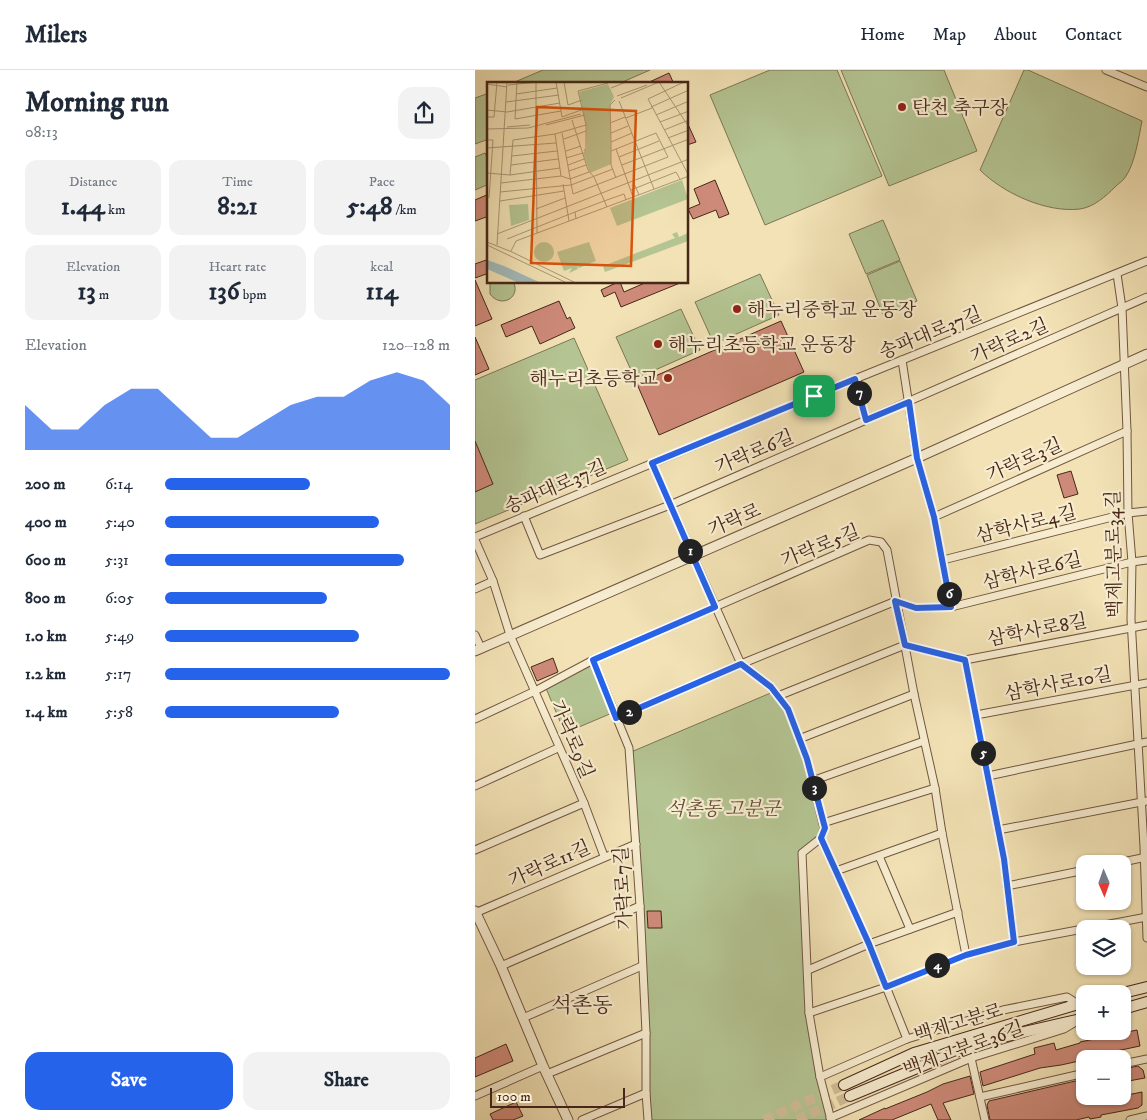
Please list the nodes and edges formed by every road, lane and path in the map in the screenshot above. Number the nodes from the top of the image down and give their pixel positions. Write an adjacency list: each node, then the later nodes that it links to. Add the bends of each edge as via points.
1 (1106, 70): 2 (street)
2 (1147, 87)
3 (1147, 261): 4 (street, 송파대로37길)
4 (1117, 274): 6 (street); 8 (street, 송파대로37길)
5 (1147, 297): 6 (street, 가락로2길)
6 (1122, 308): 9 (street); 11 (street, 가락로2길)
7 (1147, 354): 9 (street, 가락로)
8 (902, 360): 10 (street, 송파대로37길); 11 (street)
9 (1123, 364): 13 (street, 백제고분로34길); 14 (street, 가락로)
10 (855, 379): 12 (street); 15 (street, 송파대로37길)
11 (909, 402): 12 (street, 가락로2길); 14 (street)
12 (866, 420): 16 (street, 가락로6길)
13 (1127, 432): 18 (street, 백제고분로34길); 20 (street, 가락로3길)
14 (917, 458): 20 (street); 22 (street, 가락로)
15 (652, 463): 16 (street); 19 (street, 송파대로37길)
16 (670, 505): 19 (street, 가락로6길, via 540,555); 22 (street)
17 (1147, 511): 18 (street, 삼학사로4길)
18 (1128, 514): 23 (street, 삼학사로4길); 25 (street, 백제고분로34길)
19 (524, 516): 21 (street, 송파대로37길)
20 (934, 517): 23 (street)
21 (475, 538): 26 (street)
22 (692, 555): 29 (street); 34 (street, 가락로)
23 (943, 560): 30 (street)
24 (1147, 560): 25 (street, 삼학사로6길)
25 (1132, 562): 30 (street, 삼학사로6길); 32 (street, 백제고분로34길)
26 (493, 581): 27 (street); 34 (street)
27 (475, 588)
28 (895, 601): 29 (street, 가락로5길, via 887,550 881,542 869,540); 30 (street, 삼학사로6길, via 916,608); 35 (street, 가락로5길); 39 (street)
29 (715, 607): 37 (street, 가락로5길); 39 (street)
30 (951, 607)
31 (1147, 625): 32 (street, 삼학사로8길)
32 (1131, 627): 38 (street, 삼학사로8길); 41 (street, 백제고분로34길)
33 (475, 635): 36 (street)
34 (510, 635): 36 (street, 가락로); 42 (street, 가락로9길)
35 (905, 645): 38 (street, 삼학사로8길); 43 (street, 가락로5길); 44 (street)
36 (478, 649)
37 (593, 660): 42 (street, 가락로5길); 46 (street, 가락로7길)
38 (965, 660): 45 (street)
39 (741, 664): 44 (street); 46 (street)
40 (1147, 683): 41 (street, 삼학사로10길)
41 (1134, 685): 45 (street, 삼학사로10길); 51 (street, 백제고분로34길)
42 (535, 691): 47 (street); 52 (street, 가락로9길)
43 (914, 694): 48 (street); 49 (street, 가락로5길)
44 (778, 696): 48 (street, via 788,709)
45 (976, 715): 53 (street)
46 (616, 718): 63 (street, 가락로7길, via 629,748)
47 (475, 719)
48 (799, 739): 54 (street)
49 (924, 741): 54 (street); 56 (street, 가락로5길)
50 (1147, 742): 51 (street)
51 (1137, 744): 53 (street); 57 (street, 백제고분로34길)
52 (559, 748): 55 (street); 58 (street, 가락로9길)
53 (988, 776): 60 (street)
54 (812, 781): 59 (street)
55 (475, 786)
56 (935, 788): 59 (street); 61 (street, 가락로5길)
57 (1144, 802): 60 (street); 67 (street, 백제고분로34길)
58 (584, 803): 64 (street); 65 (street, 가락로9길)
59 (823, 823): 62 (street, via 825,828)
60 (998, 830): 71 (street)
61 (942, 833): 66 (street); 73 (street, 가락로5길)
62 (821, 838): 69 (street); 83 (street, via 801,853)
63 (636, 844): 65 (street, 가락로11길); 72 (street, 가락로7길)
64 (475, 850)
65 (604, 856): 74 (street, 가락로11길)
66 (879, 856): 69 (street); 76 (street)
67 (1146, 857): 68 (street); 75 (street, 백제고분로34길)
68 (1131, 860)
69 (836, 871): 79 (street)
70 (1076, 872): 71 (street)
71 (1007, 886): 78 (street)
72 (640, 906): 81 (street); 82 (street, 가락로7길)
73 (958, 912): 76 (street); 80 (street, 가락로5길)
74 (475, 913): 81 (street, 가락로11길)
75 (1147, 917): 77 (street, 백제고분로34길); 78 (street)
76 (910, 929): 79 (street)
77 (1147, 938)
78 (1014, 942): 80 (street)
79 (869, 944): 83 (street); 84 (street)
80 (966, 955): 84 (street)
81 (501, 966): 92 (street, 가락로11길)
82 (642, 966): 92 (street); 95 (street, 가락로7길)
83 (808, 970): 91 (street)
84 (886, 987): 91 (street); 96 (street)
85 (1147, 987): 86 (main road)
86 (1131, 991)
87 (1076, 1001): 96 (street, 백제고분로36길, via 1067,997 1003,1010)
88 (1147, 1002): 90 (main road)
89 (1076, 1004): 103 (main road, 백제고분로, via 914,1053)
90 (1131, 1007)
91 (809, 1013): 102 (street)
92 (523, 1018): 100 (street, 가락로11길)
93 (1076, 1021): 106 (main road, 백제고분로, via 968,1047)
94 (1076, 1023): 97 (street, 백제고분로36길, via 1064,1030)
95 (646, 1033): 100 (street); 104 (street, 가락로7길)
96 (907, 1038): 102 (street, 백제고분로36길)
97 (971, 1058): 107 (street); 109 (street, 백제고분로36길)
98 (1147, 1059): 99 (street)
99 (1131, 1062)
100 (545, 1070): 105 (street); 110 (street, 가락로11길)
101 (1076, 1075): 107 (street)
102 (820, 1077): 109 (street)
103 (844, 1084)
104 (646, 1092): 111 (street); 112 (street, 가락로7길)
105 (475, 1096)
106 (850, 1096)
107 (980, 1097): 113 (street)
108 (1147, 1116): 114 (street)
109 (830, 1119)
110 (568, 1120)
111 (582, 1120)
112 (648, 1120)
113 (985, 1120)
114 (1130, 1120)

